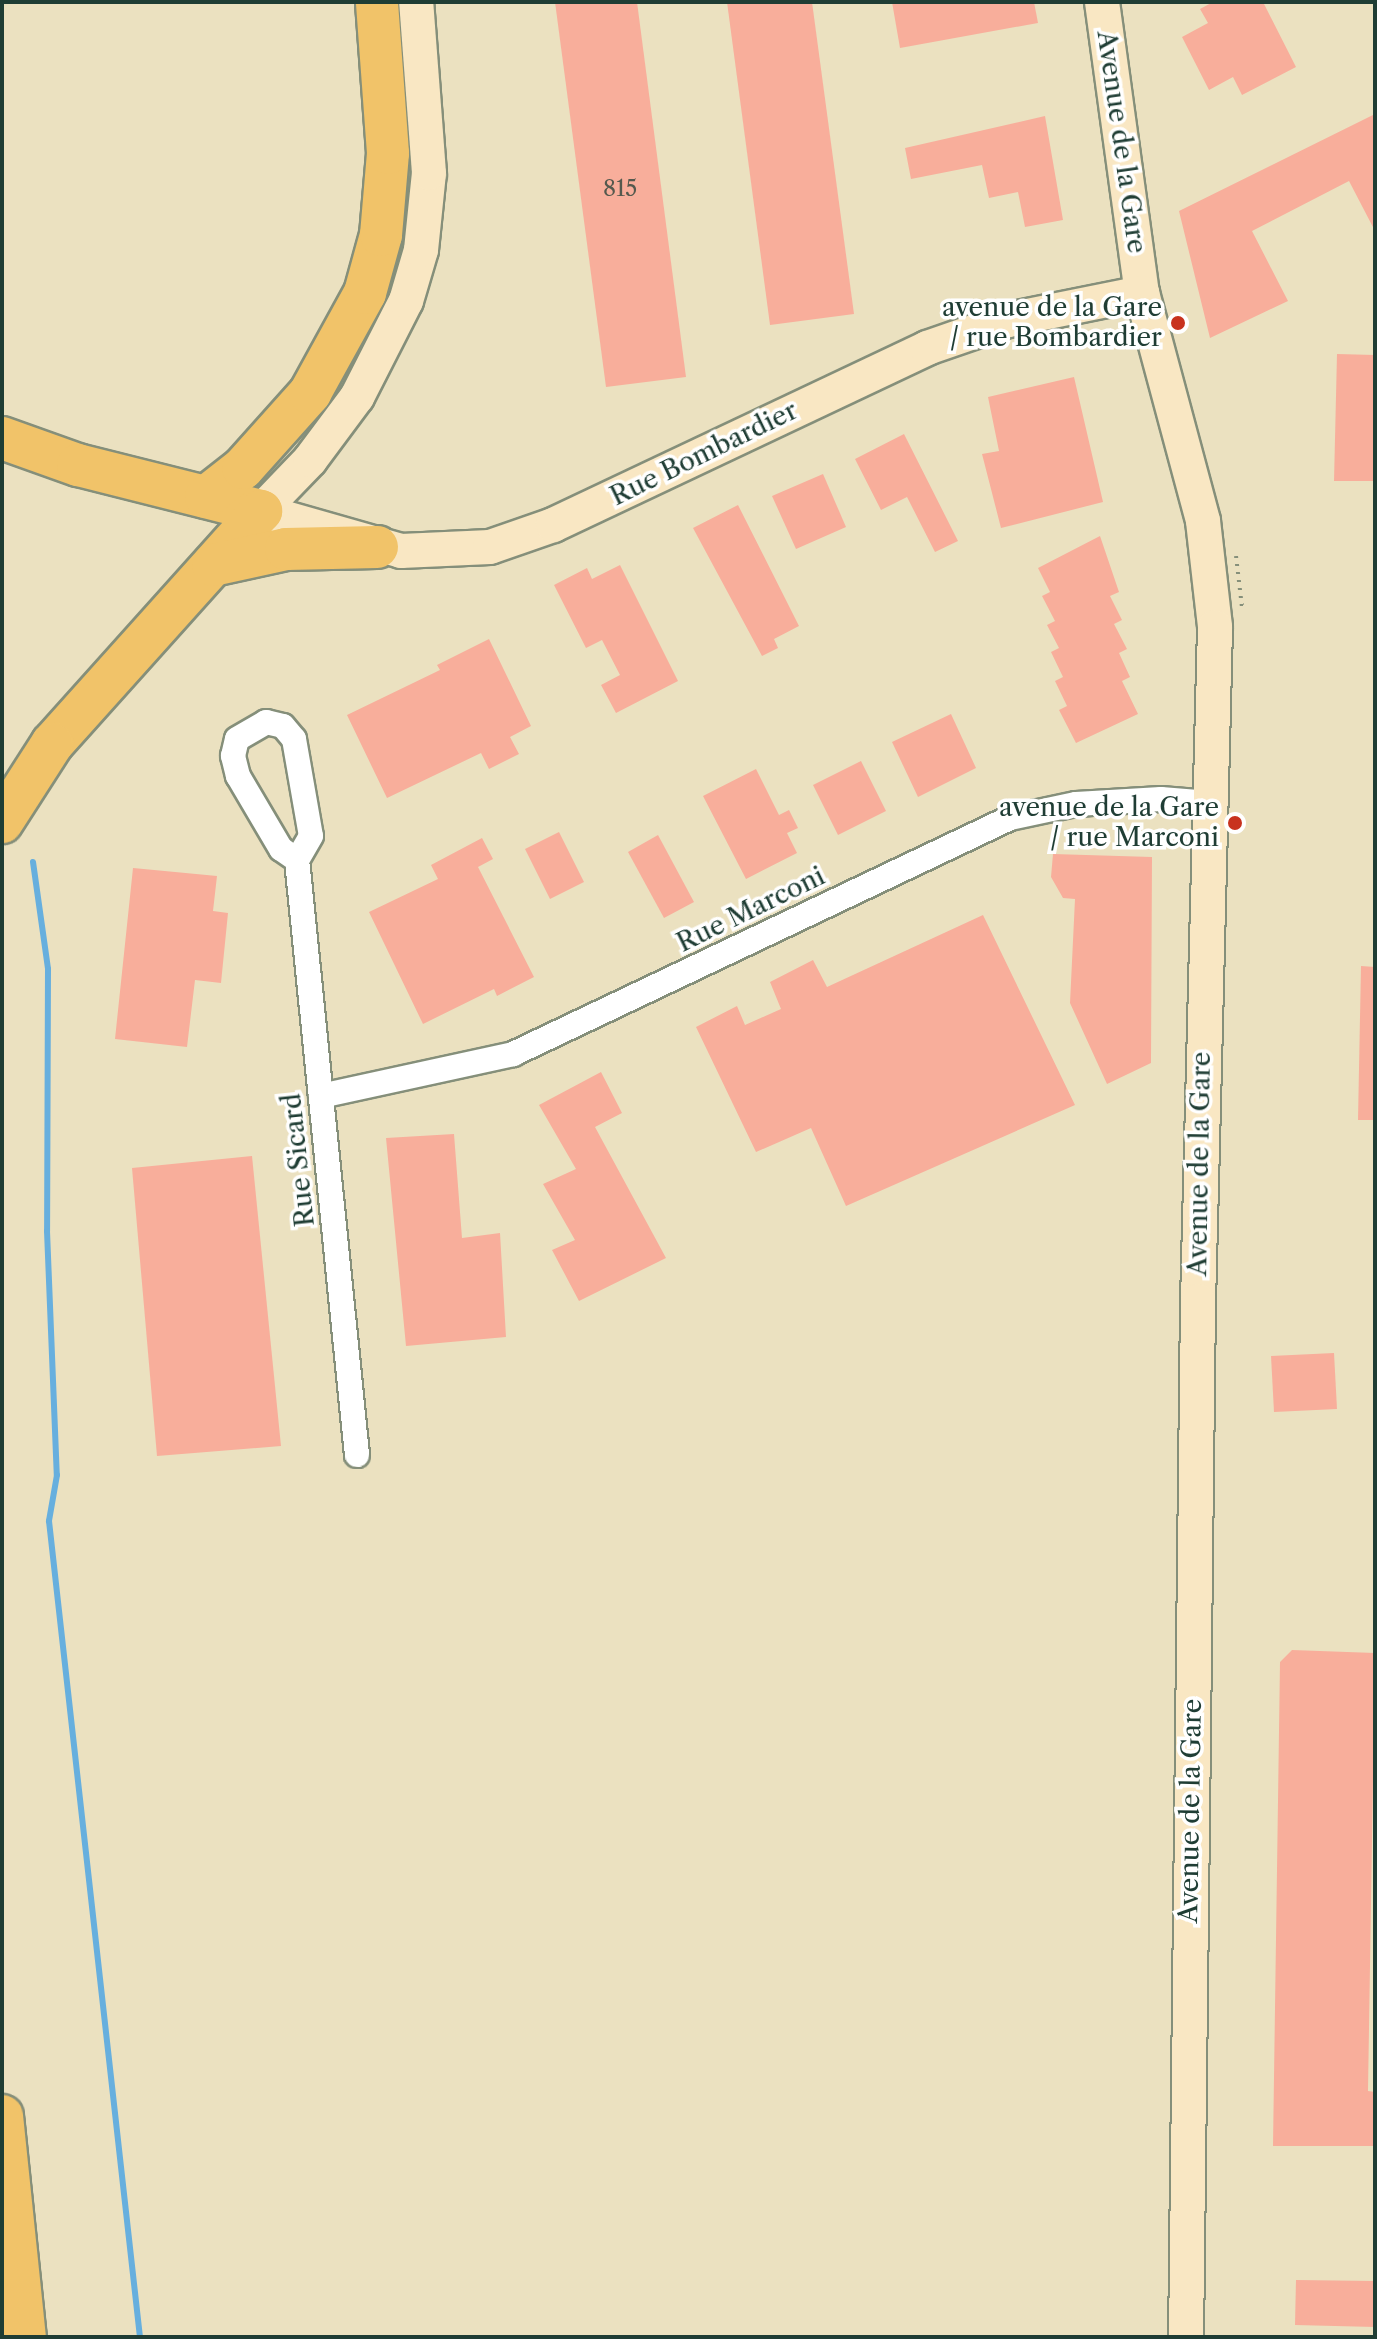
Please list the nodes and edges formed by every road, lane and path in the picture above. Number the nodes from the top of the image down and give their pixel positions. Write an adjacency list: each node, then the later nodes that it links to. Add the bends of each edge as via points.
1 (377, 2): 6 (highway, via 388,164 383,225 365,293 310,393 243,468)
2 (416, 2): 7 (street, via 429,146 428,200 414,275 386,347 357,397 302,470)
3 (1102, 2): 4 (street, Avenue de la Gare)
4 (1142, 293): 9 (street, Rue Bombardier, via 1008,320 927,348 517,539 453,552); 12 (street, Avenue de la Gare, via 1212,564)
5 (2, 438): 6 (highway, via 78,465)
6 (206, 497): 7 (highway)
7 (261, 511): 9 (street, Rue Bombardier); 10 (highway)
8 (1234, 545): 11 (path)
9 (377, 547): 10 (highway, via 286,549)
10 (213, 565): 13 (highway, via 52,744)
11 (1240, 578)
12 (1210, 803): 15 (street, Rue Marconi, via 1161,799 1076,804 1010,818 513,1054); 19 (street, Avenue de la Gare, via 1198,1301)
13 (2, 822)
14 (297, 860): 14 (street, Rue Sicard, via 311,836 294,739 283,726 266,722 237,739 233,756 238,776 281,849); 15 (street, Rue Sicard)
15 (321, 1096): 16 (street, Rue Sicard)
16 (357, 1455)
17 (2, 2116): 18 (highway)
18 (25, 2337)
19 (1186, 2337)

